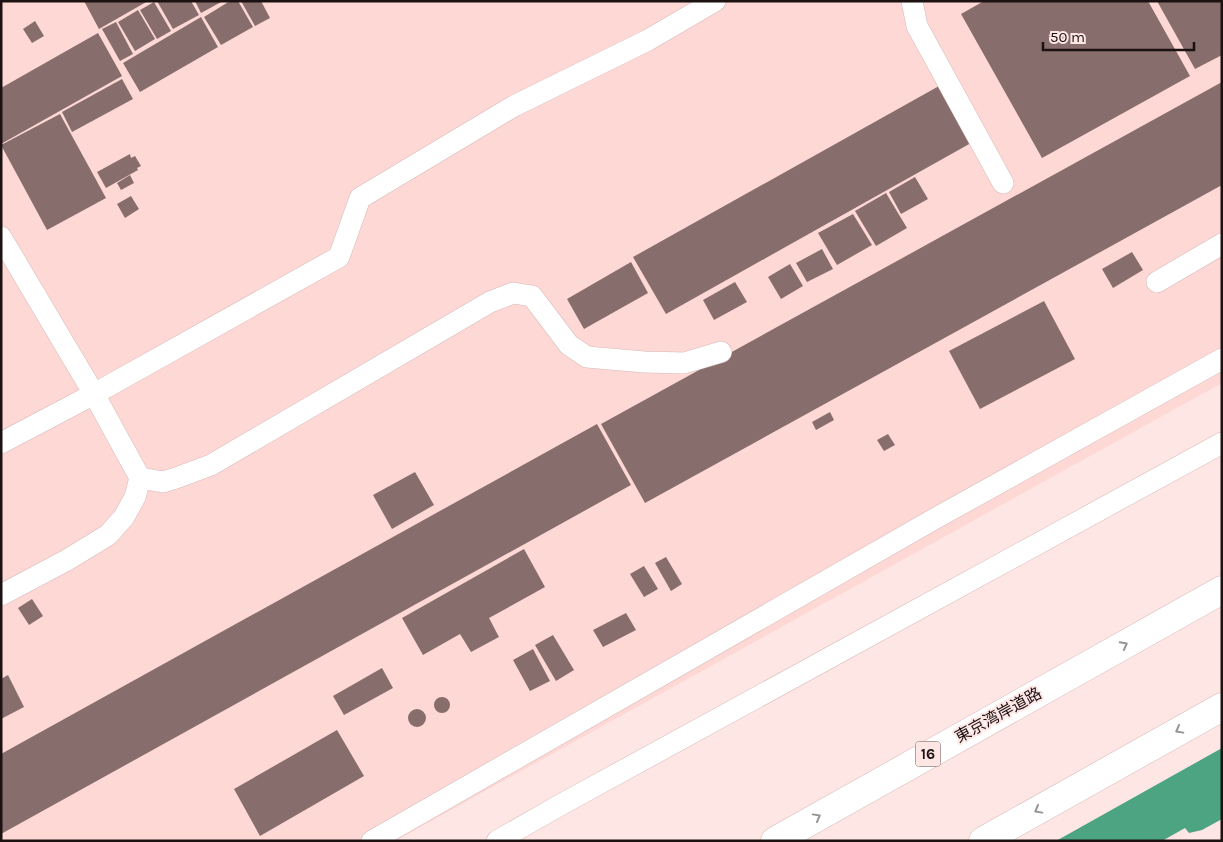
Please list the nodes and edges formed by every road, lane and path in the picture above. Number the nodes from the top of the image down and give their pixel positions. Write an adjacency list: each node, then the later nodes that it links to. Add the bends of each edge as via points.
1 (715, 1): 9 (street, via 648,40 514,106 360,198 339,256)
2 (912, 1): 3 (street, via 917,26)
3 (1003, 183)
4 (1, 237): 9 (street)
5 (1222, 244): 6 (street)
6 (1156, 282)
7 (721, 352): 12 (street, via 684,363 587,357 569,345 532,296 513,293 490,302 211,465 163,482)
8 (1222, 359): 16 (street, via 936,518)
9 (94, 394): 10 (street); 12 (street)
10 (1, 443)
11 (1222, 443): 17 (street)
12 (140, 478): 14 (street, via 135,497 124,517 108,535)
13 (1222, 590): 18 (highway, 東京湾岸道路 / 16, one-way to 13)
14 (1, 595)
15 (1222, 707): 19 (highway, one-way to 19)
16 (372, 841)
17 (497, 841)
18 (775, 841)
19 (983, 841)

